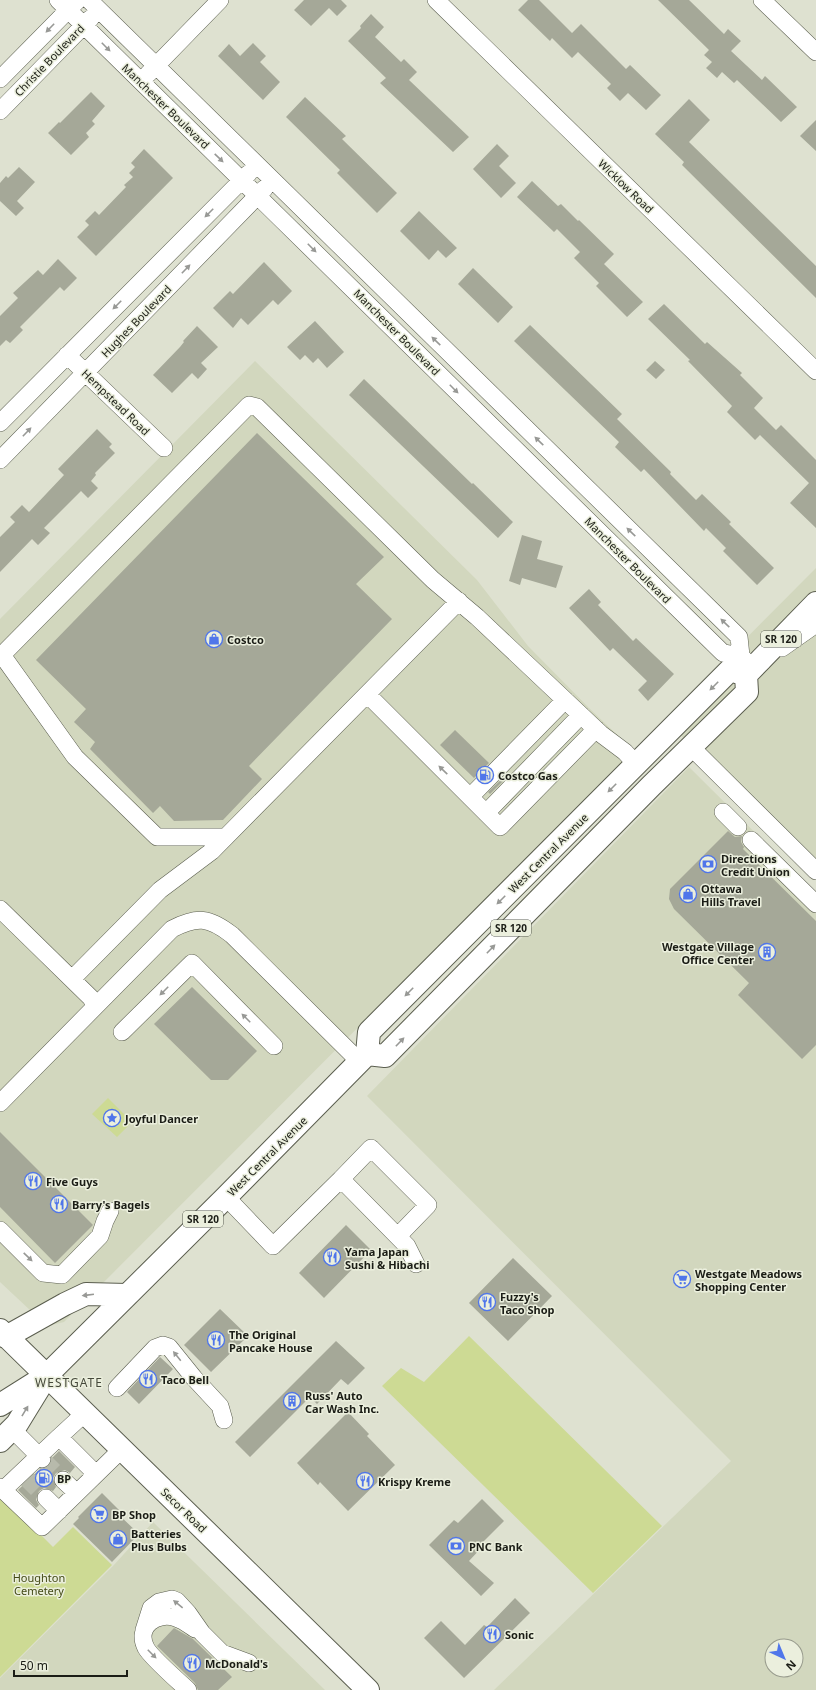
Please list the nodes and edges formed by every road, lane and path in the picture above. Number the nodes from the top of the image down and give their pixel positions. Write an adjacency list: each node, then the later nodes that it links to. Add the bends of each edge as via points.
1 (220, 0): 8 (street)
2 (436, 0): 18 (street, Wicklow Road)
3 (762, 0): 7 (street)
4 (68, 3): 6 (street, Manchester Boulevard); 9 (street, Christie Boulevard, one-way to 9)
5 (94, 5): 6 (street, Christie Boulevard); 8 (street, Manchester Boulevard)
6 (84, 25): 10 (street, Manchester Boulevard, one-way to 10); 11 (street, Christie Boulevard)
7 (816, 52)
8 (156, 66): 10 (street); 12 (street, Manchester Boulevard)
9 (0, 79)
10 (140, 81): 13 (street, Manchester Boulevard, one-way to 13)
11 (0, 111)
12 (257, 165): 13 (street); 14 (street, Manchester Boulevard)
13 (242, 180): 15 (street, Manchester Boulevard); 16 (street, one-way to 16)
14 (272, 181): 15 (street, Hughes Boulevard); 25 (street, Manchester Boulevard, one-way to 14, via 739,637)
15 (258, 196): 17 (street, Hughes Boulevard, one-way to 15); 25 (street, Manchester Boulevard, one-way to 25, via 723,653)
16 (67, 355): 17 (street, Hempstead Road); 19 (street)
17 (86, 372): 20 (street, Hempstead Road); 21 (street, Hughes Boulevard, one-way to 17)
18 (816, 372)
19 (0, 423)
20 (164, 448)
21 (0, 460)
22 (459, 601): 26 (street); 27 (street); 33 (street, via 433,580 258,407 249,406 2,655 75,757 157,837)
23 (816, 603): 25 (main road, SR 120)
24 (816, 624): 25 (street)
25 (746, 666): 28 (main road, SR 120, via 747,692); 29 (main road, West Central Avenue, one-way to 29, via 730,670)
26 (367, 694): 30 (street, one-way to 26); 33 (street)
27 (578, 712): 29 (street); 30 (street); 30 (street, via 500,827)
28 (691, 747): 35 (street); 36 (main road, SR 120)
29 (636, 764): 36 (main road, via 641,779 556,865); 43 (main road, West Central Avenue, one-way to 43, via 369,1032)
30 (479, 806)
31 (723, 812): 32 (street)
32 (738, 827)
33 (226, 837): 39 (street, via 212,851 160,890)
34 (751, 840): 37 (street)
35 (816, 871)
36 (559, 880): 43 (main road, SR 120, one-way to 36, via 385,1056)
37 (816, 904)
38 (0, 909): 39 (street)
39 (72, 979): 40 (street, via 91,998)
40 (95, 1006): 43 (street, via 172,929 196,920 208,921 219,925 232,935); 44 (street)
41 (122, 1032): 42 (street, one-way to 41, via 192,963)
42 (274, 1046)
43 (363, 1058): 46 (main road, West Central Avenue / SR 120)
44 (0, 1103)
45 (341, 1179): 46 (street, via 273,1246); 49 (street); 49 (street, via 371,1148 428,1205)
46 (226, 1197): 51 (main road, West Central Avenue / SR 120)
47 (110, 1212): 48 (street, one-way to 47, via 43,1272 62,1275 100,1236)
48 (0, 1230)
49 (398, 1236): 50 (street, via 407,1246)
50 (416, 1264)
51 (127, 1295): 52 (main road, one-way to 52, via 86,1294); 53 (main road, West Central Avenue / SR 120)
52 (3, 1333): 53 (main road, Secor Road)
53 (46, 1376): 55 (main road, West Central Avenue / SR 120); 56 (main road, Secor Road); 58 (main road, West Central Avenue / SR 120, one-way to 53, via 17,1424)
54 (117, 1388): 57 (street, one-way to 54, via 220,1406 169,1347 163,1345 155,1348)
55 (0, 1405)
56 (85, 1413): 59 (street); 60 (main road, Secor Road)
57 (224, 1420)
58 (6, 1435): 61 (street)
59 (59, 1437): 61 (street); 62 (street)
60 (122, 1449): 62 (street); 70 (main road, Secor Road)
61 (40, 1457): 64 (street, via 22,1475)
62 (96, 1474): 65 (street)
63 (63, 1480): 65 (street)
64 (2, 1488): 67 (street, via 42,1527)
65 (77, 1493): 67 (street)
66 (46, 1498): 67 (street)
67 (59, 1511)
68 (249, 1663): 69 (street, one-way to 69, via 222,1653 177,1602 172,1599 159,1602 151,1608 142,1638 147,1649)
69 (188, 1690)
70 (368, 1690)

